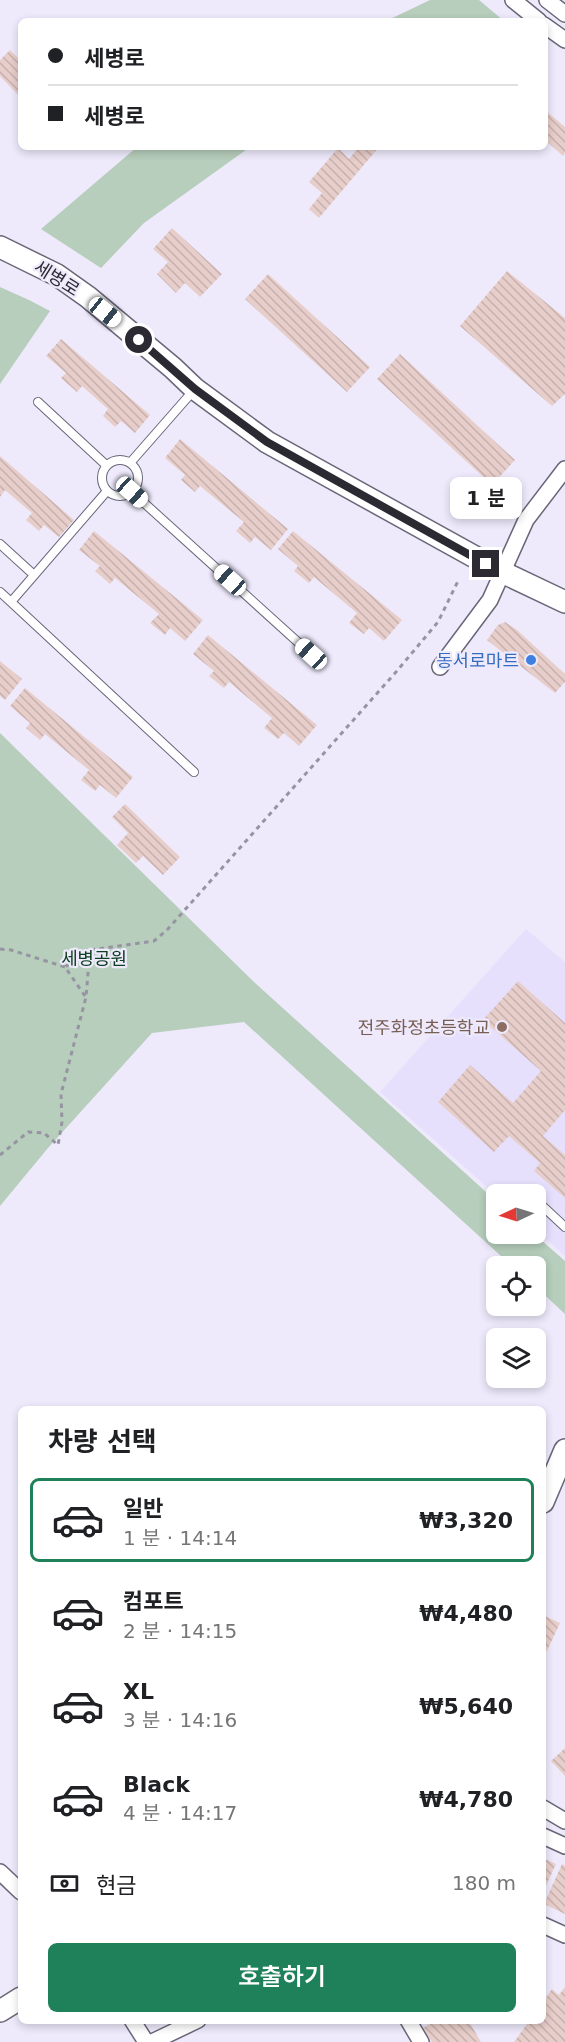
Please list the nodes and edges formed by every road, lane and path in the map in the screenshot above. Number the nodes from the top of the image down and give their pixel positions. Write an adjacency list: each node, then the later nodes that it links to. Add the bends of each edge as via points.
1 (513, 0): 4 (street)
2 (547, 0): 3 (street)
3 (565, 14)
4 (535, 18)
5 (548, 28): 6 (street)
6 (565, 40)
7 (0, 247): 8 (street, 세병로, via 57,275 88,297)
8 (195, 389): 10 (lane); 16 (street, 세병로, via 267,442)
9 (38, 402): 11 (lane)
10 (130, 463): 11 (lane, via 117,459); 14 (lane, via 138,476)
11 (106, 465): 13 (lane, via 101,476)
12 (565, 469): 16 (street, via 526,520)
13 (107, 491): 14 (lane, via 121,496); 17 (lane)
14 (132, 492): 22 (lane)
15 (0, 544): 17 (lane)
16 (502, 572): 21 (street, 세병로); 23 (street, via 490,600)
17 (34, 575): 20 (lane)
18 (459, 579): 26 (path, via 438,622 167,930 154,941)
19 (0, 592): 20 (lane)
20 (11, 602): 24 (lane)
21 (565, 602)
22 (311, 654)
23 (440, 667)
24 (194, 772)
25 (0, 949): 27 (path)
26 (90, 950): 27 (path); 28 (path)
27 (65, 967): 28 (path)
28 (86, 997): 29 (path, via 61,1094 58,1145 44,1133 28,1132)
29 (0, 1155)
30 (546, 1209): 31 (lane)
31 (565, 1227)
32 (565, 1450): 33 (street)
33 (546, 1495)
34 (546, 1810): 35 (street)
35 (565, 1821)
36 (546, 1837): 37 (street)
37 (565, 1846)
38 (0, 1872): 39 (street)
39 (18, 1889)
40 (546, 1926): 41 (street)
41 (565, 1935)
42 (18, 2000): 43 (street)
43 (0, 2012)
44 (135, 2024): 47 (street)
45 (190, 2024): 48 (street)
46 (410, 2024): 49 (street)
47 (146, 2042)
48 (152, 2042)
49 (421, 2042)

